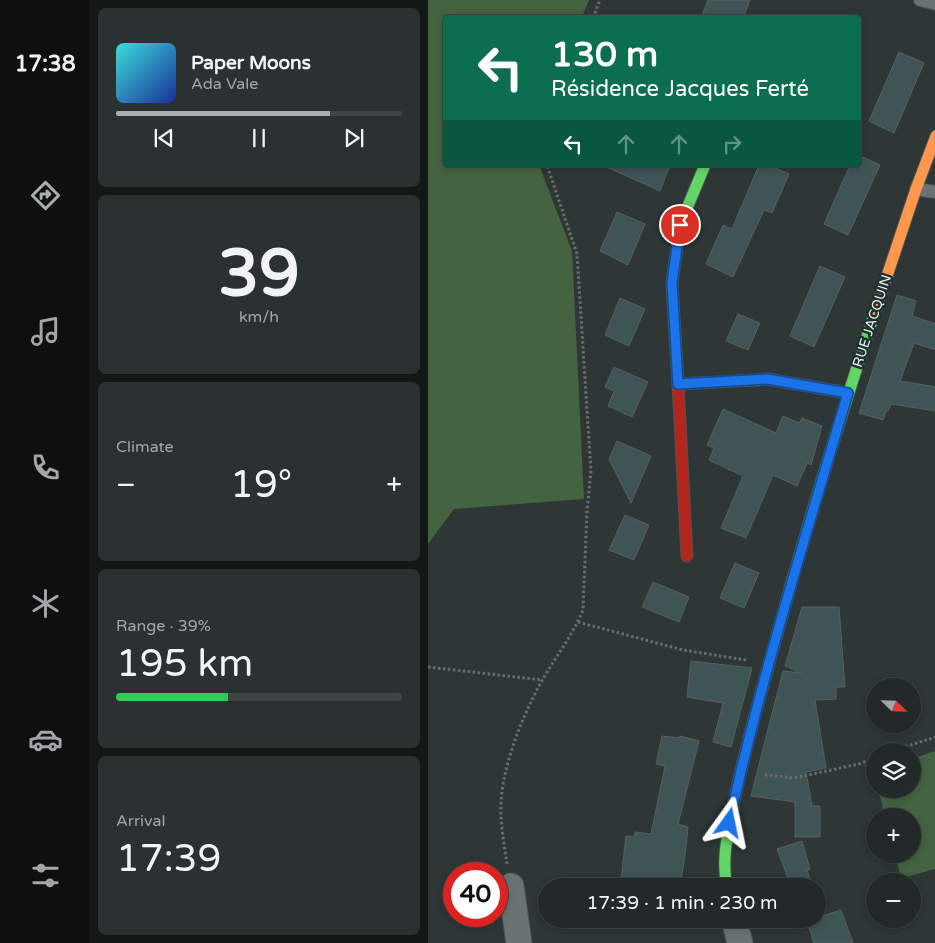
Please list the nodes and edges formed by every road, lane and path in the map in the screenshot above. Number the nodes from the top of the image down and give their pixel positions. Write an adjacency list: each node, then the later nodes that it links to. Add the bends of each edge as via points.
1 (600, 0): 4 (path)
2 (920, 0): 3 (lane)
3 (936, 4)
4 (594, 15)
5 (936, 136): 8 (street, RUE JACQUIN)
6 (548, 167): 13 (path, via 577,254 590,471 583,610)
7 (704, 167): 10 (street, via 680,225 672,283)
8 (916, 189): 9 (lane); 11 (street, RUE JACQUIN)
9 (936, 192)
10 (678, 384): 11 (street, via 767,379); 12 (street)
11 (848, 393): 14 (street, RUE JACQUIN)
12 (687, 556)
13 (578, 622): 14 (path, via 683,650); 16 (path)
14 (769, 664): 20 (street, RUE JACQUIN)
15 (428, 667): 16 (path)
16 (543, 680): 22 (path, via 518,730 501,802 502,834)
17 (936, 737): 18 (path)
18 (917, 743)
19 (866, 761): 20 (path, via 794,778)
20 (740, 773): 21 (street, RUE JACQUIN, via 726,840)
21 (725, 878)
22 (511, 886): 24 (street)
23 (736, 928): 25 (street)
24 (519, 943)
25 (740, 943)

